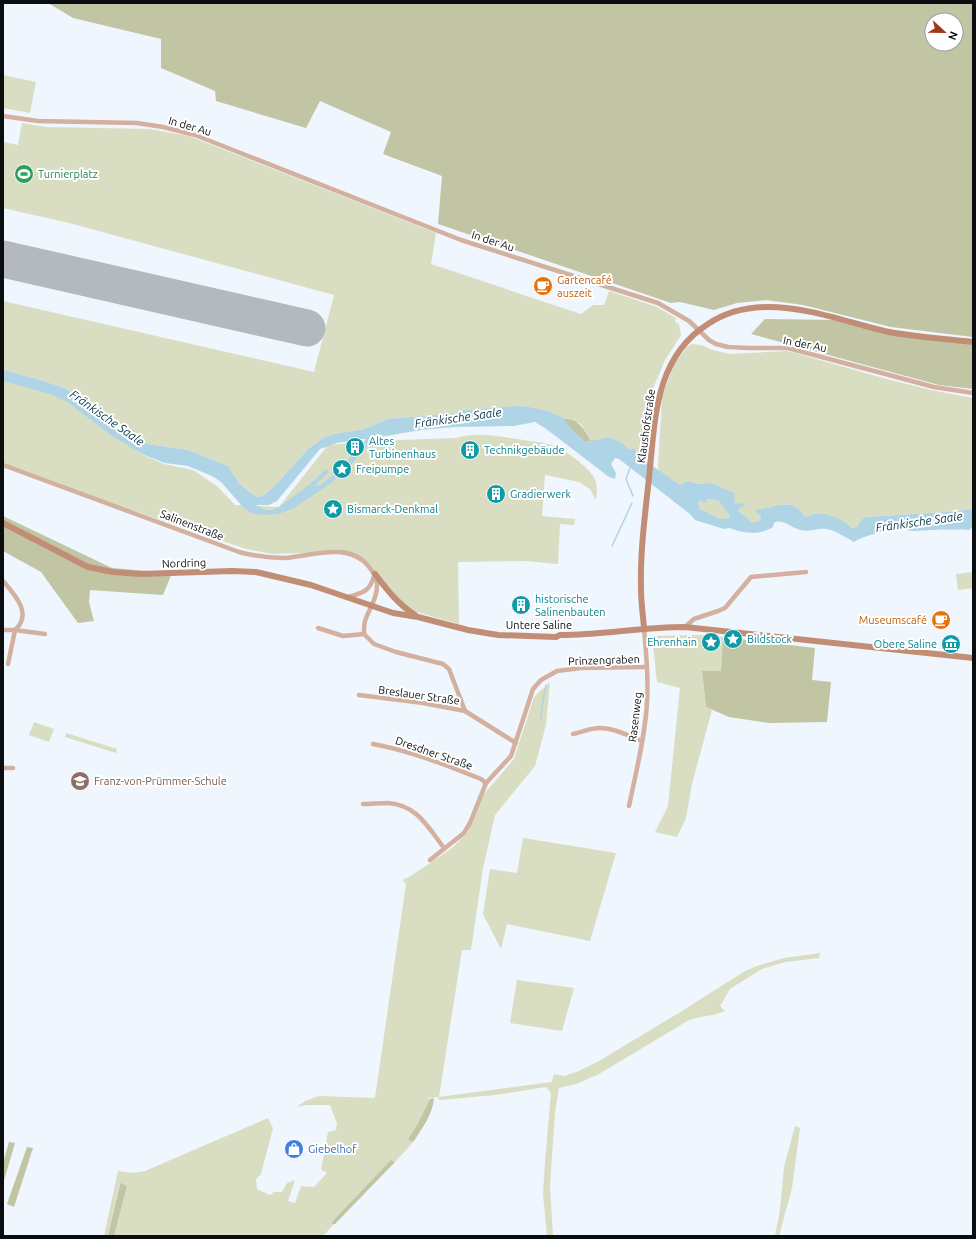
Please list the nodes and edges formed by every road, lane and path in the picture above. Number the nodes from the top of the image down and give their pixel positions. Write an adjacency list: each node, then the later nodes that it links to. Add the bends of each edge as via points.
1 (3, 116): 2 (street, In der Au, via 38,122 136,123 195,135 461,240 658,303)
2 (698, 330): 3 (main road, Klaushofstraße, via 735,311 777,307 890,332); 4 (street, In der Au, via 709,340 722,346 788,348 934,387); 15 (main road, Klaushofstraße, via 673,358 656,411 642,546 641,590)
3 (973, 342)
4 (973, 393)
5 (3, 465): 8 (street, Salinenstraße, via 239,552 275,558 337,552 363,560)
6 (3, 523): 10 (main road, Nordring, via 88,567 140,574 256,572 299,581)
7 (806, 572): 13 (street, via 751,577 725,608 694,619)
8 (375, 574): 10 (street, via 368,590); 11 (street, via 377,589); 12 (main road, via 392,597)
9 (3, 581): 17 (street, via 22,610 23,619 20,626)
10 (348, 597): 11 (main road, Nordring)
11 (372, 605): 12 (main road, Untere Saline); 19 (street, via 365,622)
12 (418, 617): 15 (main road, Untere Saline, via 498,635 556,637 605,634)
13 (685, 627): 15 (main road, Untere Saline); 20 (main road)
14 (318, 628): 19 (street, via 343,636)
15 (644, 628): 22 (street, Rasenweg)
16 (3, 630): 17 (street)
17 (14, 630): 18 (street); 21 (street)
18 (45, 634)
19 (364, 634): 24 (street, via 374,644 442,664 449,669)
20 (973, 658)
21 (8, 664)
22 (647, 667): 26 (street, Rasenweg, via 647,704); 27 (street, Prinzengraben, via 581,668 557,671 541,680 533,690)
23 (359, 695): 24 (street, Breslauer Straße, via 423,702)
24 (465, 711): 27 (street, Breslauer Straße)
25 (572, 734): 26 (street, via 601,728)
26 (642, 741): 33 (street, Rasenweg)
27 (516, 743): 31 (street, Prinzengraben, via 511,756)
28 (373, 744): 31 (street, Dresdner Straße, via 434,760 482,779)
29 (3, 768): 30 (street)
30 (13, 768)
31 (486, 783): 34 (street, Prinzengraben, via 464,833)
32 (363, 804): 34 (street, via 388,803 412,810 422,818)
33 (629, 806)
34 (444, 848): 35 (street, Prinzengraben)
35 (430, 860)

